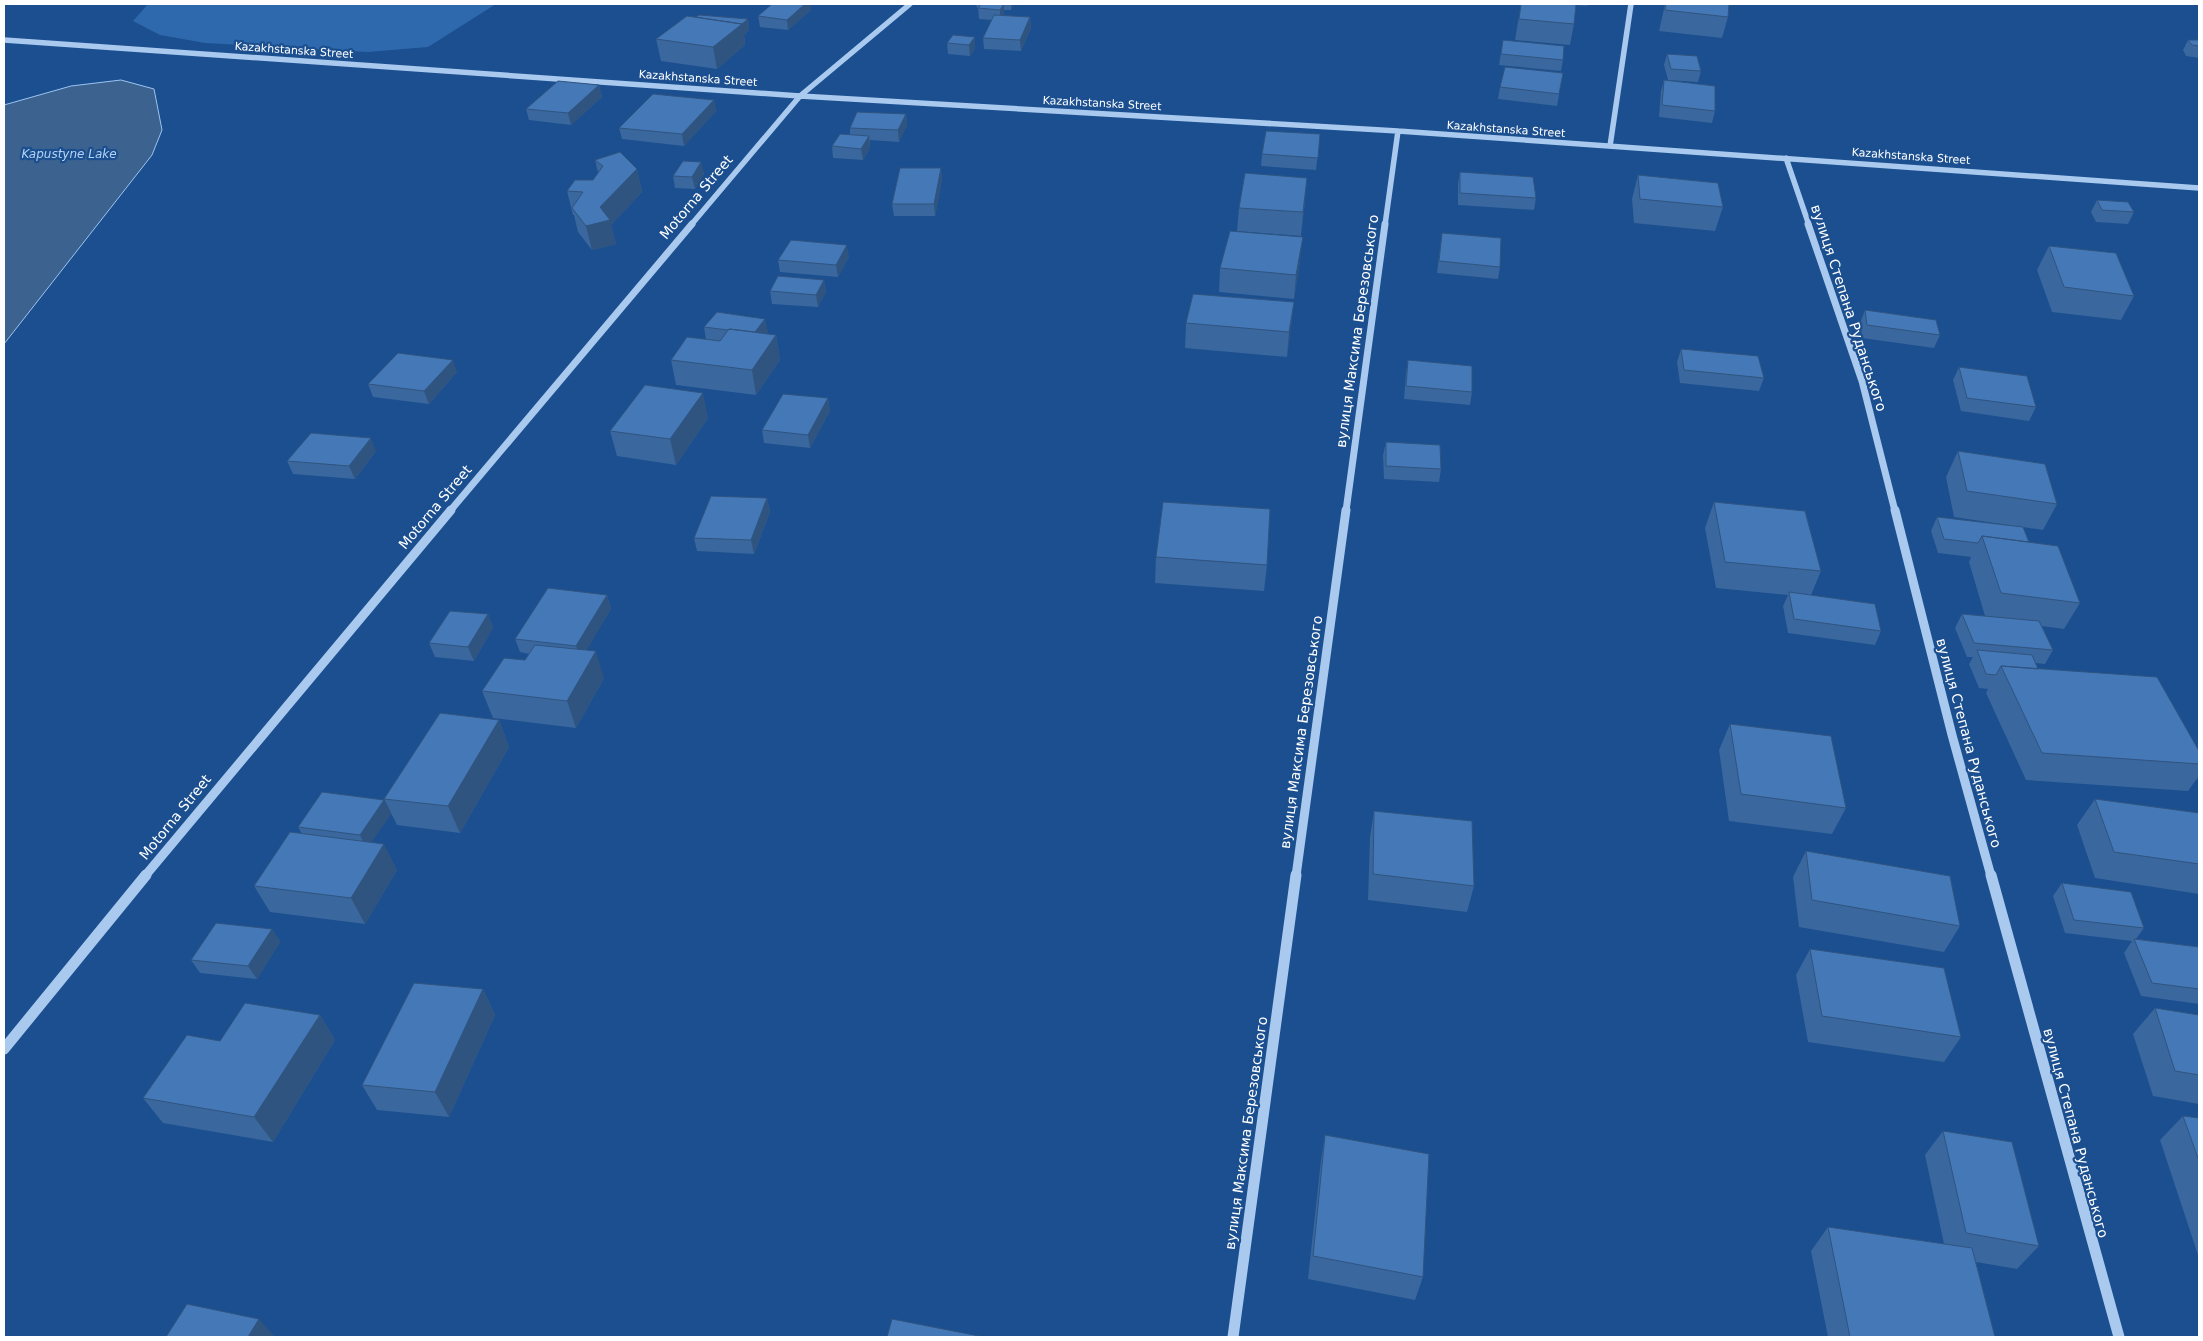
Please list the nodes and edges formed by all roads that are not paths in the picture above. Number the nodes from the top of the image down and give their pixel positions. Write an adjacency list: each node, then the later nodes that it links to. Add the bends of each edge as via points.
1 (910, 4): 4 (street, Motorna Street)
2 (1631, 4): 6 (street)
3 (4, 40): 4 (street, Kazakhstanska Street)
4 (800, 96): 5 (street, Kazakhstanska Street); 9 (street, Motorna Street, via 224,779)
5 (1398, 131): 6 (street, Kazakhstanska Street); 10 (street, вулиця Максима Березовського)
6 (1610, 146): 7 (street, Kazakhstanska Street)
7 (1786, 158): 8 (street, Kazakhstanska Street); 11 (street, вулиця Степана Руданського, via 1862,381 1952,735)
8 (2199, 188)
9 (4, 1049)
10 (1233, 1337)
11 (2118, 1337)

